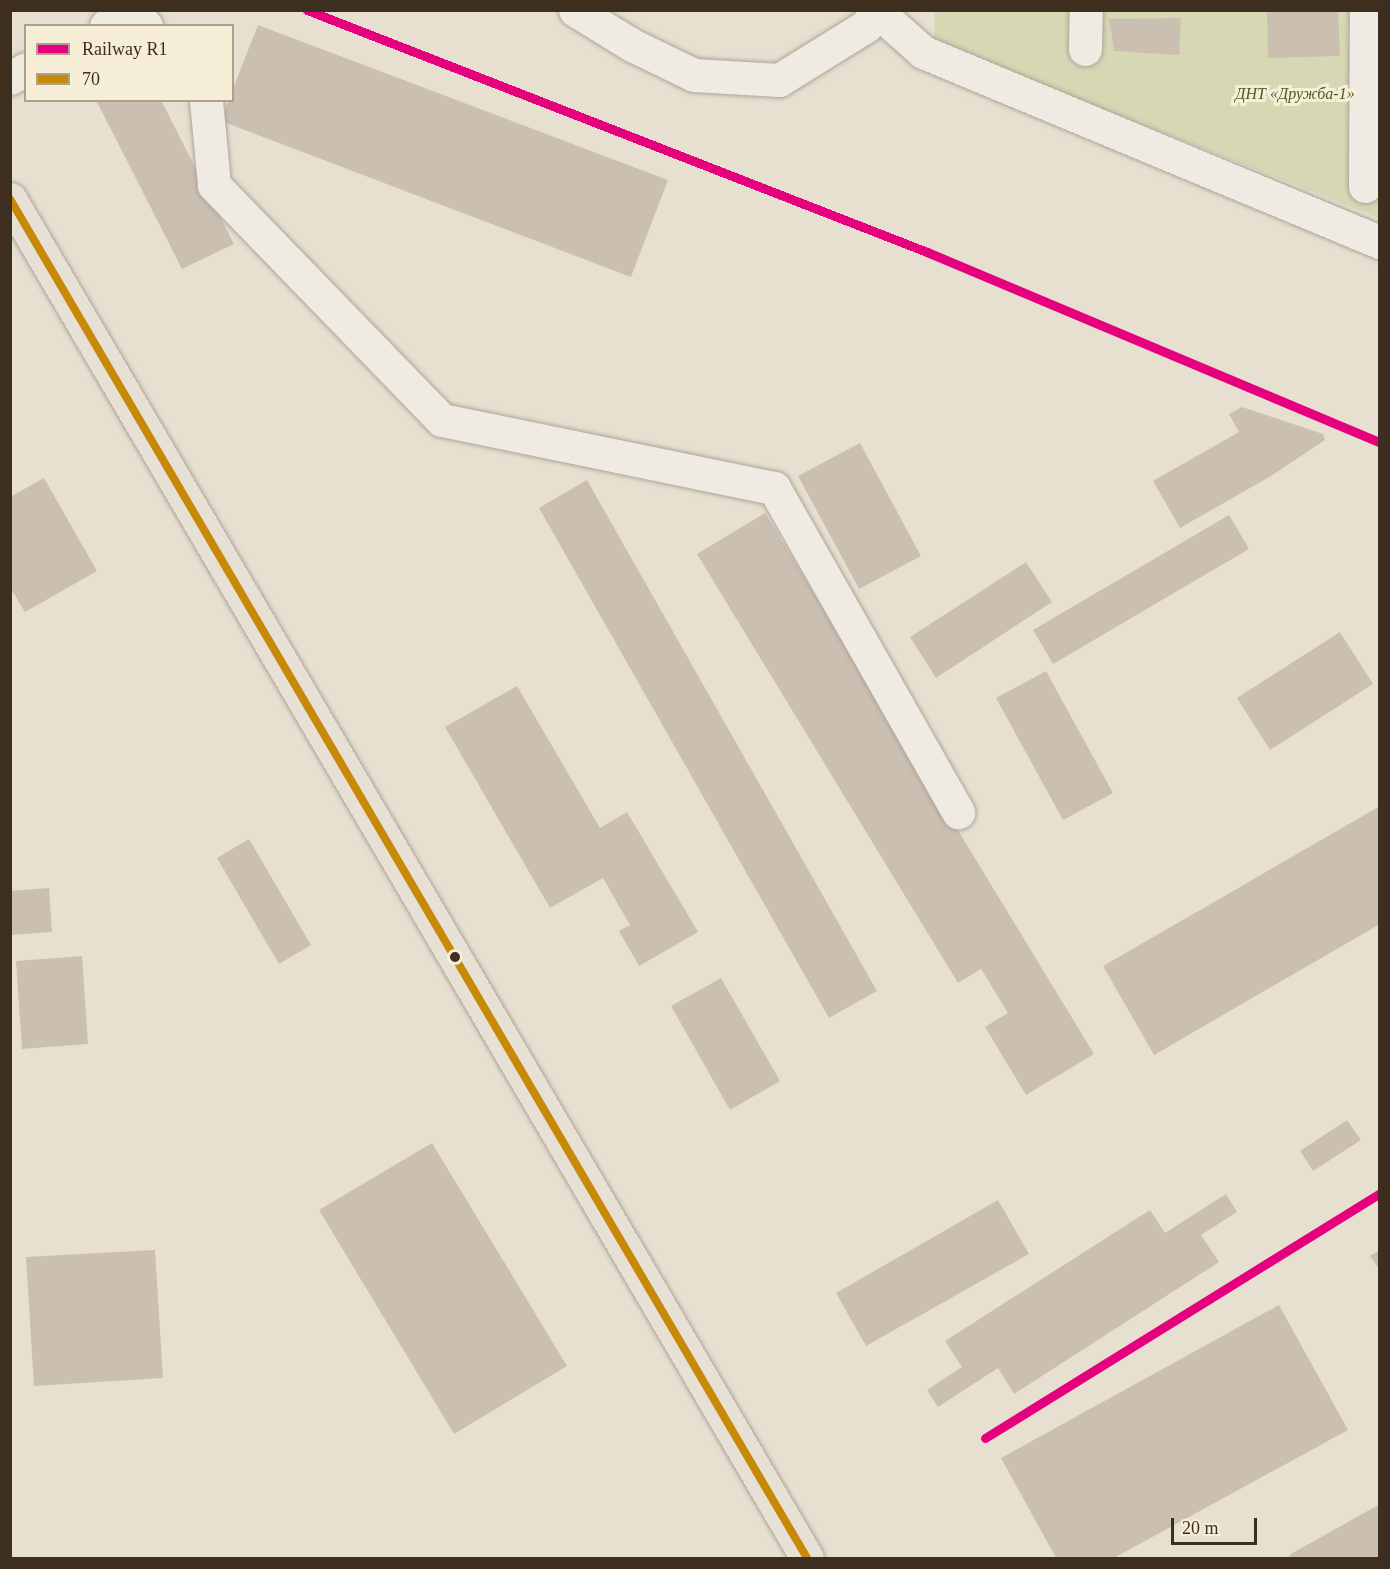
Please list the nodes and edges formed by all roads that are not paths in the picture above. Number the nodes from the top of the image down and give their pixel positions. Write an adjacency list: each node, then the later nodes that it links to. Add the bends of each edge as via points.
1 (575, 10): 4 (street, via 632,45 694,75 779,80 866,26)
2 (1086, 10): 7 (street)
3 (1366, 10): 11 (street)
4 (877, 11): 13 (street, via 923,52)
5 (110, 24): 6 (street, via 133,11)
6 (144, 24)
7 (1085, 49)
8 (24, 70): 9 (street)
9 (10, 78)
10 (206, 102): 14 (street, via 214,185 442,420 774,488)
11 (1365, 186)
12 (10, 199): 15 (main road)
13 (1380, 242)
14 (958, 812)
15 (807, 1558)

